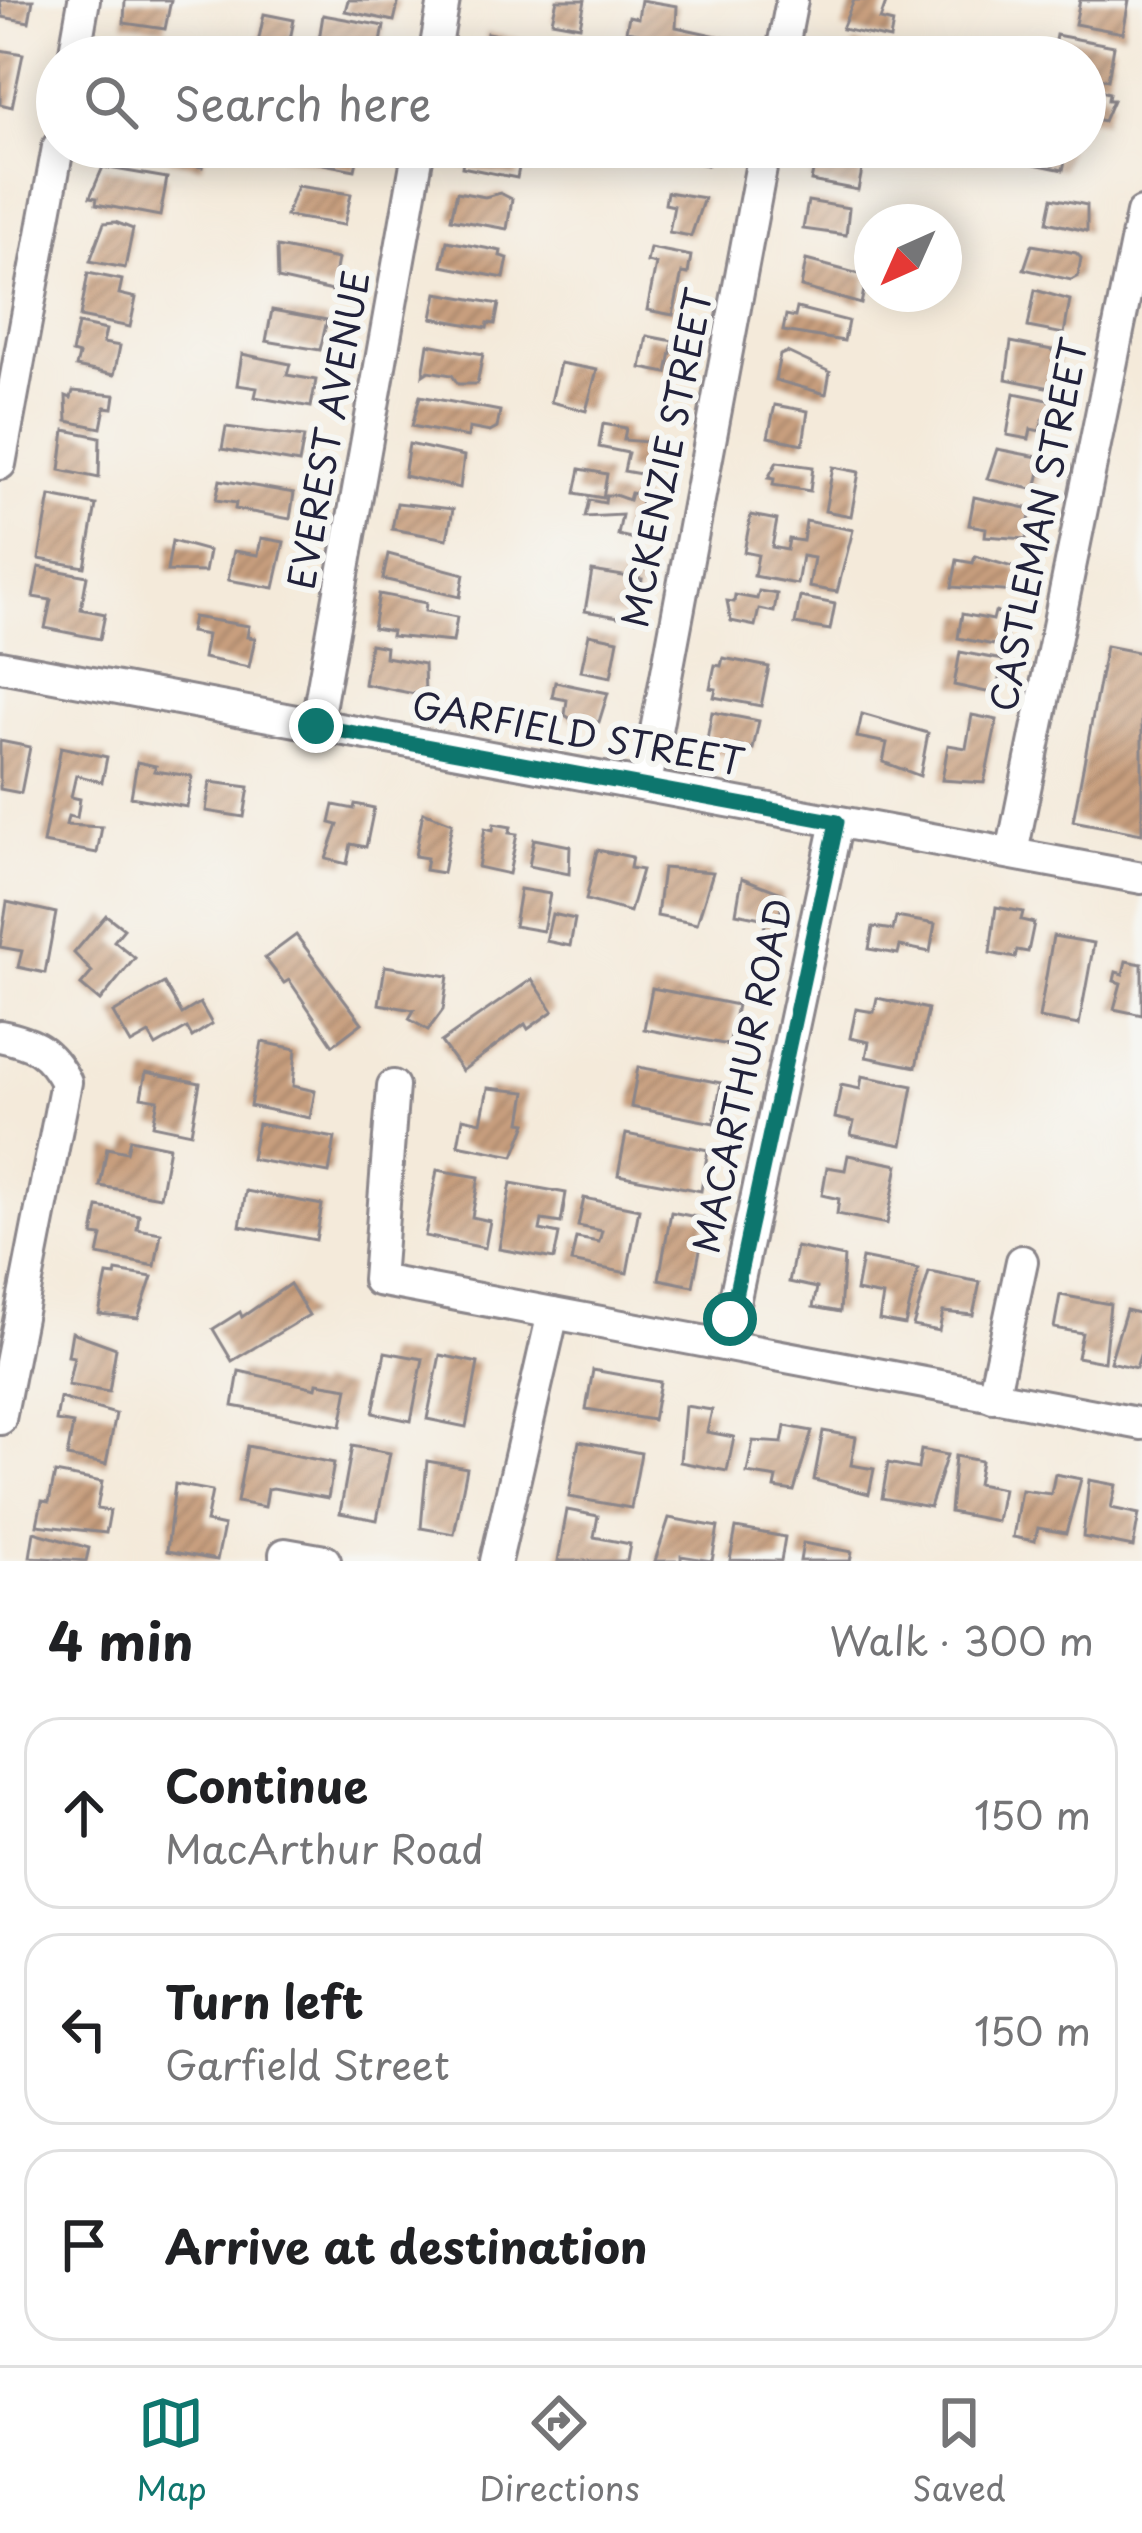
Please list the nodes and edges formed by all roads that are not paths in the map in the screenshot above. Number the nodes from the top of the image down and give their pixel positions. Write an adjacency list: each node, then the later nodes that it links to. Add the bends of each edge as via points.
1 (84, 0): 4 (street)
2 (445, 0): 5 (street)
3 (792, 0): 6 (street)
4 (78, 36)
5 (438, 36)
6 (786, 36)
7 (54, 168): 11 (street)
8 (414, 168): 13 (street, EVEREST AVENUE)
9 (761, 168): 14 (street, MCKENZIE STREET)
10 (1142, 213): 16 (street, CASTLEMAN STREET)
11 (0, 464)
12 (0, 666): 13 (street, GARFIELD STREET)
13 (316, 726): 14 (street, GARFIELD STREET)
14 (646, 784): 15 (street, GARFIELD STREET)
15 (837, 822): 16 (street, GARFIELD STREET); 22 (street, MACARTHUR ROAD)
16 (1012, 853): 17 (street, GARFIELD STREET)
17 (1142, 878)
18 (0, 1036): 24 (street, via 35,1043 66,1082)
19 (393, 1086): 21 (street, via 378,1280)
20 (1022, 1261): 23 (street)
21 (553, 1313): 22 (street); 28 (street)
22 (725, 1345): 23 (street)
23 (993, 1396): 25 (street)
24 (0, 1419)
25 (1142, 1424)
26 (285, 1554): 27 (street)
27 (325, 1561)
28 (496, 1561)

